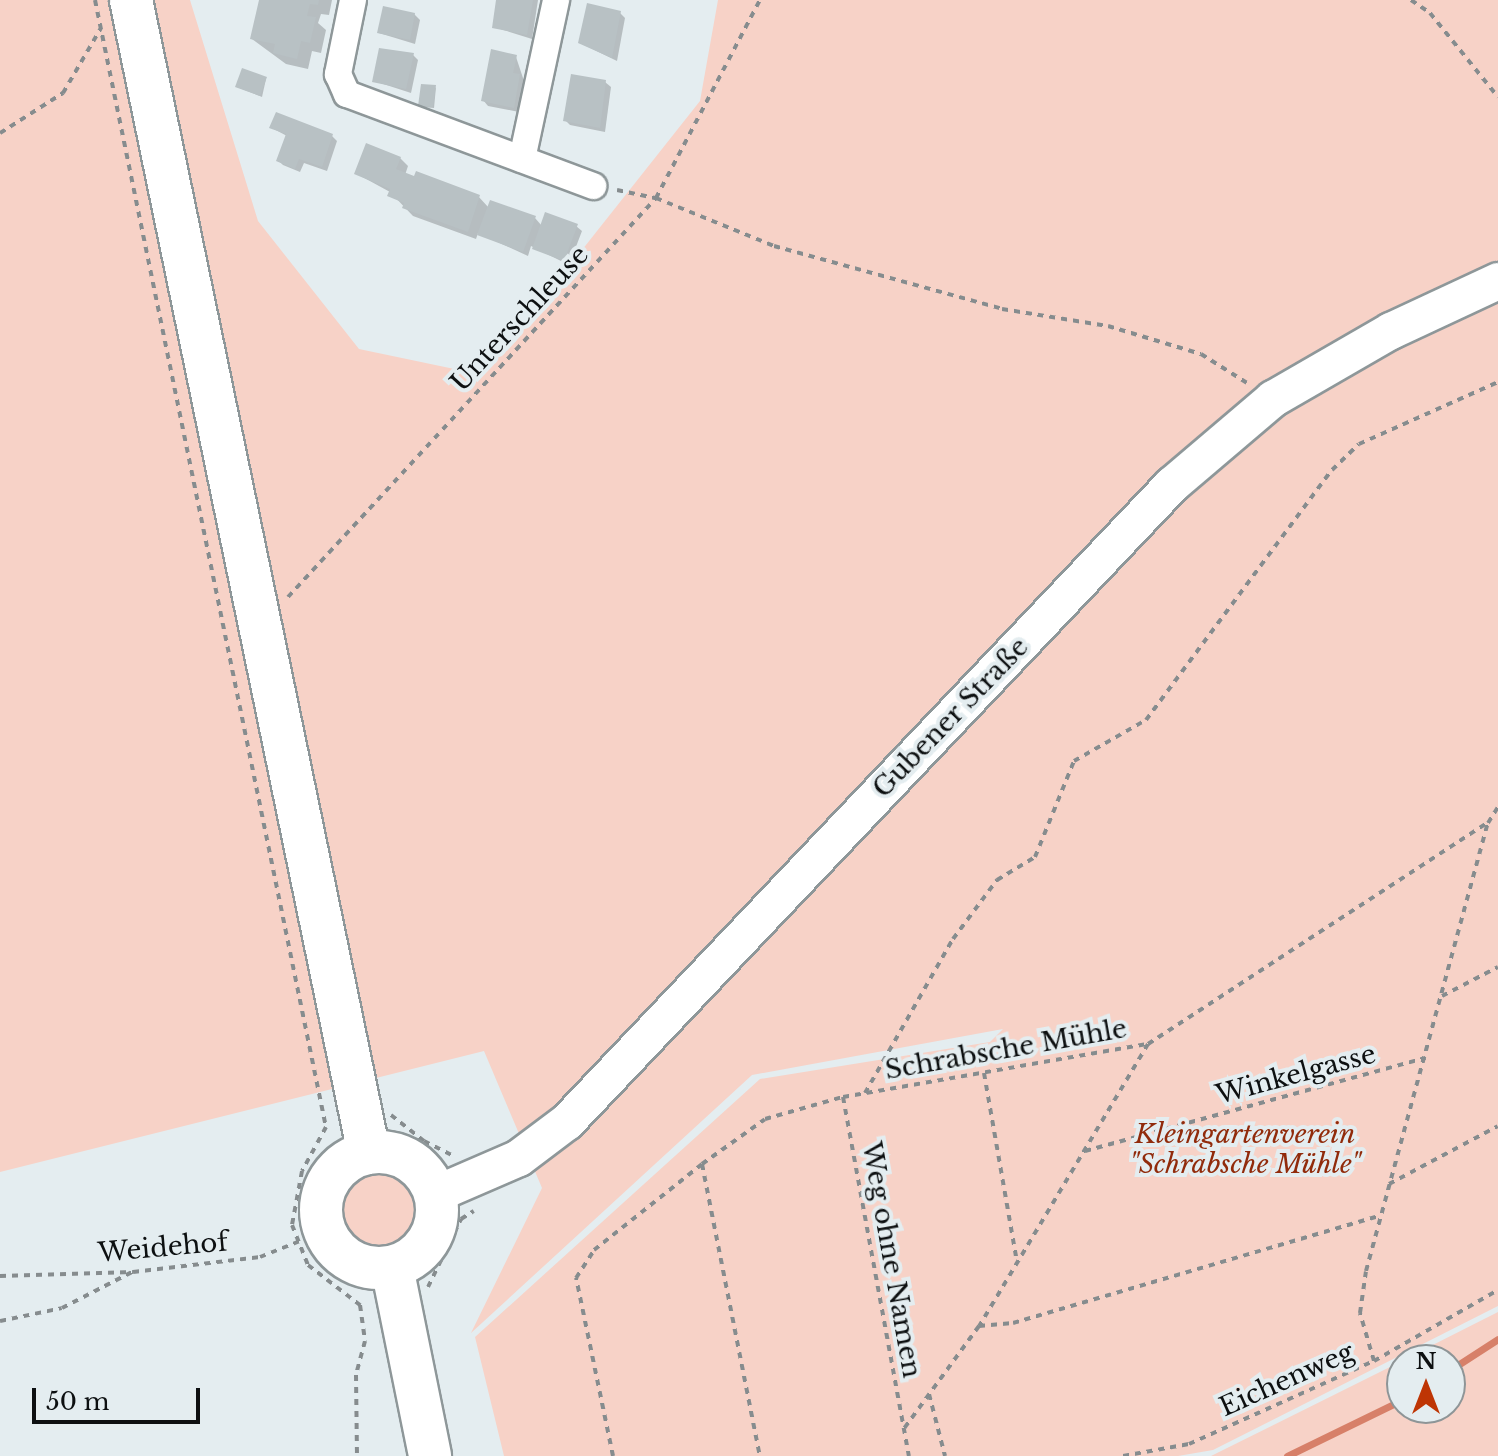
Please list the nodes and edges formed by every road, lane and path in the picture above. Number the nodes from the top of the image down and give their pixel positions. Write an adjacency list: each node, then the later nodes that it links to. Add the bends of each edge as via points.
1 (95, 0): 33 (path, via 326,1127 299,1183 292,1225)
2 (131, 0): 16 (main road)
3 (353, 0): 10 (street, via 338,74 347,94)
4 (556, 0): 10 (street)
5 (760, 0): 12 (path, Unterschleuse)
6 (1411, 0): 8 (path, via 1430,13)
7 (91, 46): 9 (path, via 63,93)
8 (1498, 97)
9 (0, 133)
10 (522, 159): 11 (street)
11 (593, 186): 12 (path)
12 (656, 198): 15 (path, via 774,246 1002,309 1108,326 1201,354); 16 (path, Unterschleuse)
13 (1498, 281): 15 (main road, Gubener Straße, via 1391,331)
14 (1498, 382): 24 (path, via 1359,444 1332,470 1146,720 1074,761 1035,857 997,880 953,939)
15 (1273, 399): 31 (main road, Gubener Straße, via 1172,485 567,1122 519,1158)
16 (259, 628): 28 (main road)
17 (1498, 807): 18 (path)
18 (1488, 823): 20 (path); 21 (path)
19 (1498, 967): 20 (path)
20 (1442, 996): 22 (path)
21 (1148, 1044): 23 (path, Schrabsche Mühle); 27 (path, Schrabsche Mühle)
22 (1426, 1058): 27 (path, Winkelgasse); 30 (path)
23 (984, 1073): 24 (path, Schrabsche Mühle); 34 (path)
24 (865, 1093): 25 (path, Schrabsche Mühle)
25 (843, 1097): 29 (path, Schrabsche Mühle, via 765,1119); 43 (path, Weg ohne Namen)
26 (1498, 1126): 30 (path)
27 (1083, 1152): 34 (path, Schrabsche Mühle)
28 (369, 1153): 31 (main road, via 412,1162); 33 (main road, via 342,1165 325,1188)
29 (702, 1164): 46 (path, Schrabsche Mühle, via 594,1250 576,1278); 47 (path)
30 (1389, 1184): 32 (path)
31 (436, 1194): 35 (main road, via 433,1234 423,1249)
32 (1380, 1216): 40 (path, via 1013,1323); 41 (path, via 1360,1313)
33 (310, 1238): 35 (main road, via 375,1268); 36 (path, Weidehof, via 260,1257); 44 (path, via 308,1265 360,1305 365,1341 356,1375)
34 (1017, 1263): 40 (path, Schrabsche Mühle)
35 (392, 1267): 45 (main road)
36 (133, 1272): 37 (path, Weidehof); 39 (path, via 62,1308)
37 (0, 1276)
38 (1498, 1290): 41 (path, Eichenweg)
39 (0, 1321)
40 (979, 1326): 42 (path, Schrabsche Mühle)
41 (1374, 1361): 50 (path, Eichenweg, via 1189,1444)
42 (929, 1394): 43 (path, Schrabsche Mühle); 49 (path)
43 (903, 1430): 48 (path, Weg ohne Namen)
44 (357, 1456)
45 (430, 1456)
46 (613, 1456)
47 (760, 1456)
48 (909, 1456)
49 (945, 1456)
50 (1123, 1456)

